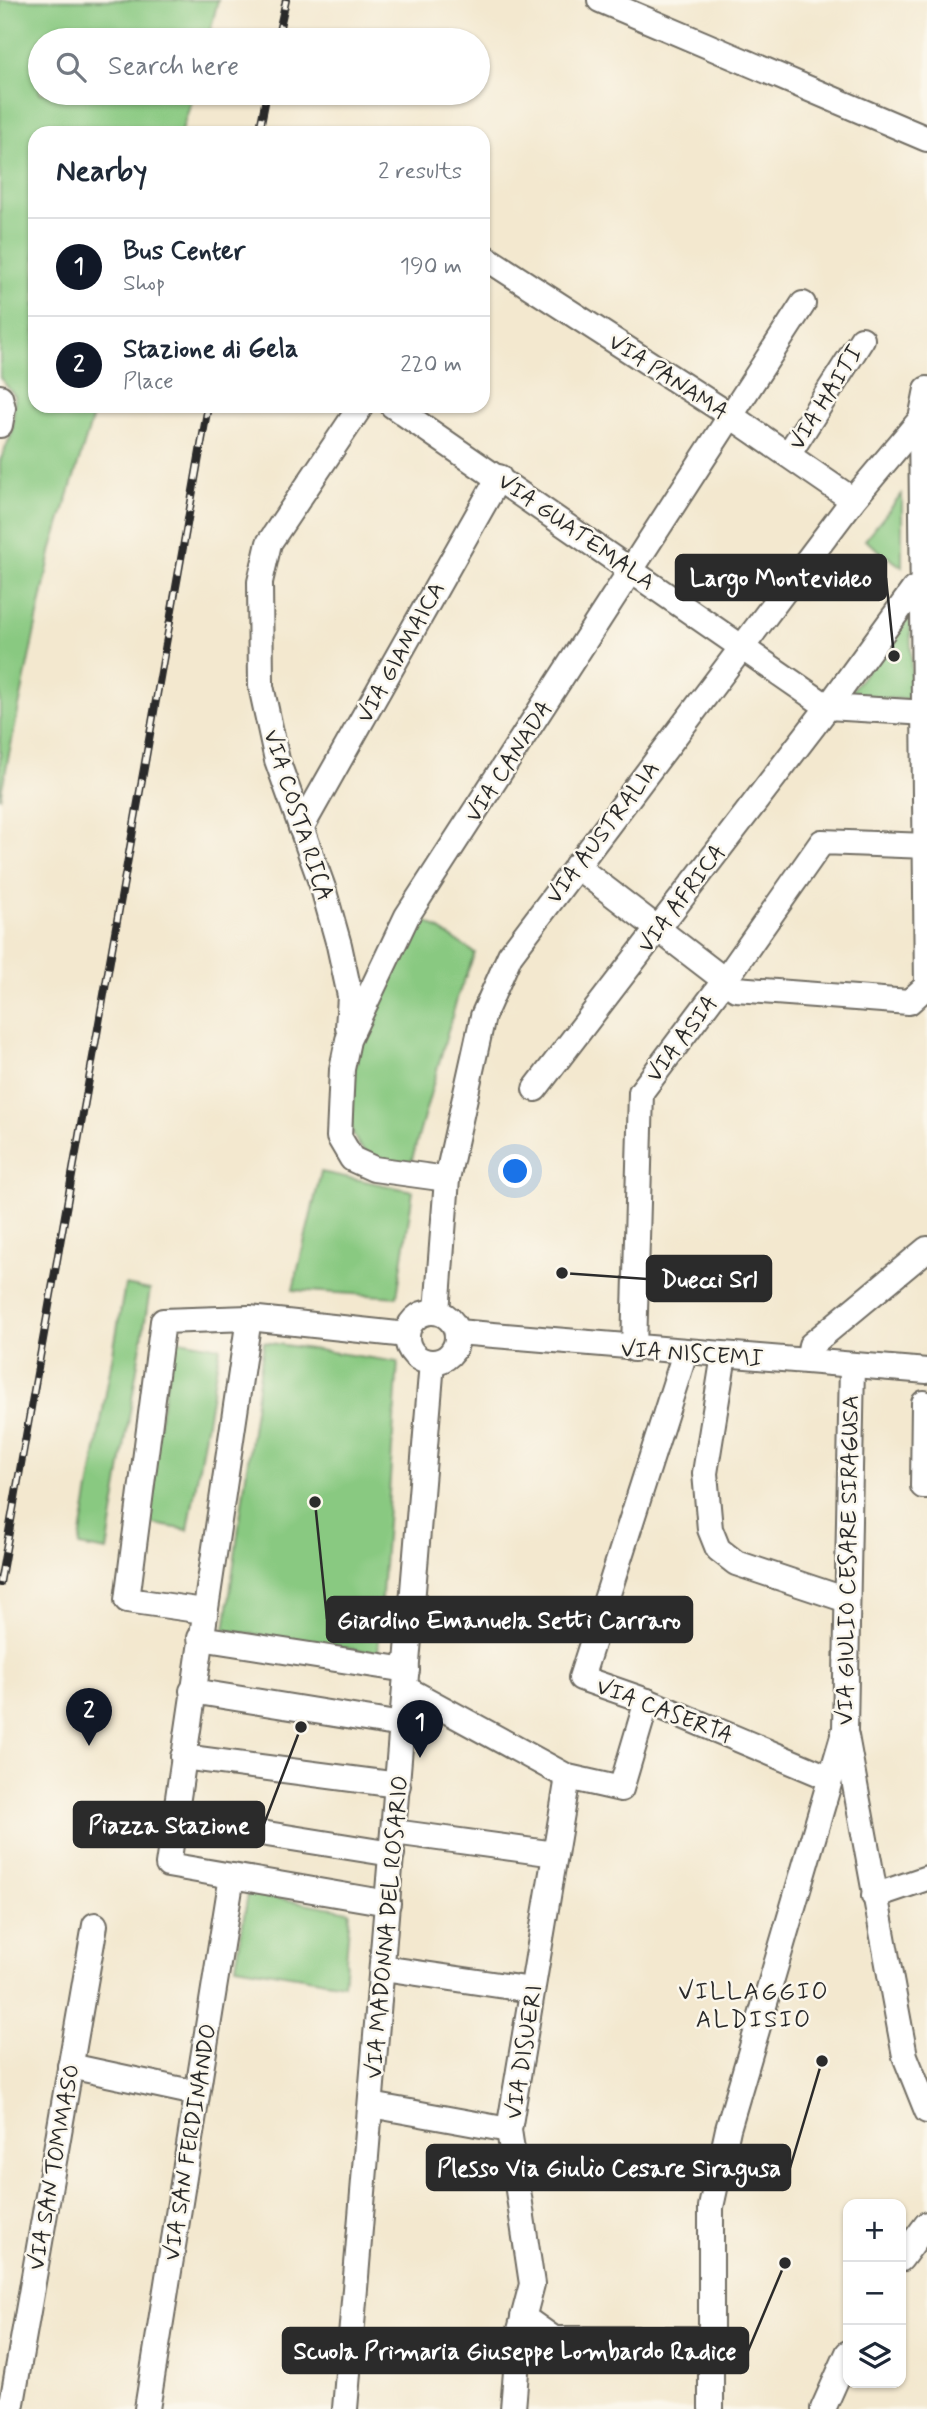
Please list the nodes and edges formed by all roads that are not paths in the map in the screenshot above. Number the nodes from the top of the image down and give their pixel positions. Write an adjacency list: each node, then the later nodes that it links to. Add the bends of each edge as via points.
1 (600, 0): 2 (street)
2 (927, 139)
3 (490, 261): 10 (street, VIA PANAMA)
4 (803, 304): 10 (street, VIA CANADA)
5 (862, 339): 13 (street, VIA HAITI)
6 (927, 389): 11 (street)
7 (0, 397): 12 (street)
8 (356, 413): 21 (street, VIA COSTA RICA, via 269,543 260,582 261,686 277,760)
9 (403, 413): 14 (street, VIA GUATEMALA)
10 (731, 416): 13 (street, VIA PANAMA); 16 (street, VIA CANADA)
11 (921, 419): 15 (street, VIA AUSTRALIA); 17 (street)
12 (0, 425)
13 (788, 455): 15 (street, VIA PANAMA)
14 (499, 477): 16 (street, VIA GUATEMALA); 21 (street, VIA GIAMAICA)
15 (853, 500): 18 (street, VIA AUSTRALIA)
16 (634, 570): 18 (street, VIA GUATEMALA); 27 (street, VIA CANADA, via 407,916)
17 (925, 588): 19 (street, VIA AFRICA, via 914,589); 20 (street)
18 (744, 646): 19 (street, VIA GUATEMALA); 23 (street, VIA AUSTRALIA)
19 (828, 706): 20 (street); 24 (street, VIA AFRICA)
20 (925, 713): 22 (street)
21 (301, 828): 27 (street, VIA COSTA RICA, via 339,945 350,996)
22 (926, 846): 25 (street, VIA ASIA, via 822,842); 26 (street)
23 (576, 866): 24 (street); 29 (street, VIA AUSTRALIA, via 510,955 483,1016)
24 (657, 929): 25 (street); 28 (street, VIA AFRICA)
25 (725, 980): 26 (street, via 736,989 909,1002); 35 (street, VIA ASIA, via 640,1091)
26 (927, 986)
27 (348, 1040): 29 (street, VIA CANADA, via 339,1137 352,1159 374,1169)
28 (534, 1089)
29 (447, 1179): 31 (street, VIA AUSTRALIA)
30 (927, 1249): 39 (street, via 811,1345)
31 (437, 1312): 33 (street, via 453,1323); 34 (street, via 417,1317)
32 (248, 1318): 34 (street); 45 (street); 45 (street, via 163,1321 127,1600)
33 (457, 1332): 35 (street, VIA NISCEMI); 38 (street, via 452,1353)
34 (407, 1335): 38 (street, via 414,1354)
35 (634, 1349): 36 (street, VIA NISCEMI)
36 (685, 1353): 37 (street, VIA NISCEMI); 49 (street, VIA CASERTA, via 581,1678)
37 (724, 1355): 39 (street, VIA NISCEMI); 44 (street, via 705,1473 710,1529 718,1549 736,1563)
38 (432, 1362): 47 (street, VIA MADONNA DEL ROSARIO)
39 (808, 1362): 40 (street, VIA NISCEMI)
40 (852, 1365): 41 (street, VIA NISCEMI); 44 (street, VIA GIULIO CESARE SIRAGUSA)
41 (927, 1371)
42 (924, 1403): 43 (street, via 923,1486)
43 (927, 1486)
44 (847, 1600): 51 (street, VIA GIULIO CESARE SIRAGUSA)
45 (204, 1611): 46 (street)
46 (200, 1638): 47 (street); 48 (street)
47 (406, 1679): 50 (street, VIA MADONNA DEL ROSARIO); 53 (street)
48 (192, 1691): 50 (street); 52 (street)
49 (648, 1700): 53 (street, via 621,1789); 54 (street, VIA CASERTA)
50 (402, 1725): 55 (street, VIA MADONNA DEL ROSARIO)
51 (845, 1729): 54 (street, VIA GIULIO CESARE SIRAGUSA); 61 (street)
52 (183, 1757): 55 (street); 56 (street)
53 (568, 1777): 58 (street, VIA DISUERI)
54 (830, 1777): 74 (street, VIA GIULIO CESARE SIRAGUSA, via 728,2129 711,2207)
55 (397, 1785): 57 (street, VIA MADONNA DEL ROSARIO)
56 (174, 1819): 57 (street); 59 (street, via 168,1865)
57 (393, 1843): 58 (street); 62 (street, VIA MADONNA DEL ROSARIO)
58 (555, 1854): 65 (street, VIA DISUERI)
59 (232, 1876): 62 (street); 67 (street, VIA SAN FERDINANDO)
60 (927, 1878): 61 (street)
61 (874, 1896): 69 (street, via 905,2056)
62 (388, 1903): 64 (street, VIA MADONNA DEL ROSARIO)
63 (95, 1925): 66 (street, VIA SAN TOMMASO)
64 (383, 1968): 65 (street); 68 (street, VIA MADONNA DEL ROSARIO)
65 (532, 1990): 70 (street, VIA DISUERI)
66 (70, 2066): 67 (street); 76 (street, VIA SAN TOMMASO)
67 (196, 2093): 77 (street, VIA SAN FERDINANDO)
68 (371, 2105): 70 (street); 78 (street, VIA MADONNA DEL ROSARIO)
69 (927, 2111)
70 (509, 2130): 73 (street, VIA DISUERI, via 532,2284)
71 (927, 2224): 72 (street)
72 (906, 2252)
73 (523, 2317): 74 (street, via 554,2339); 79 (street, VIA DISUERI)
74 (711, 2339): 80 (street, VIA GIULIO CESARE SIRAGUSA)
75 (843, 2364): 81 (street)
76 (11, 2409)
77 (147, 2409)
78 (345, 2409)
79 (514, 2409)
80 (711, 2409)
81 (823, 2409)

